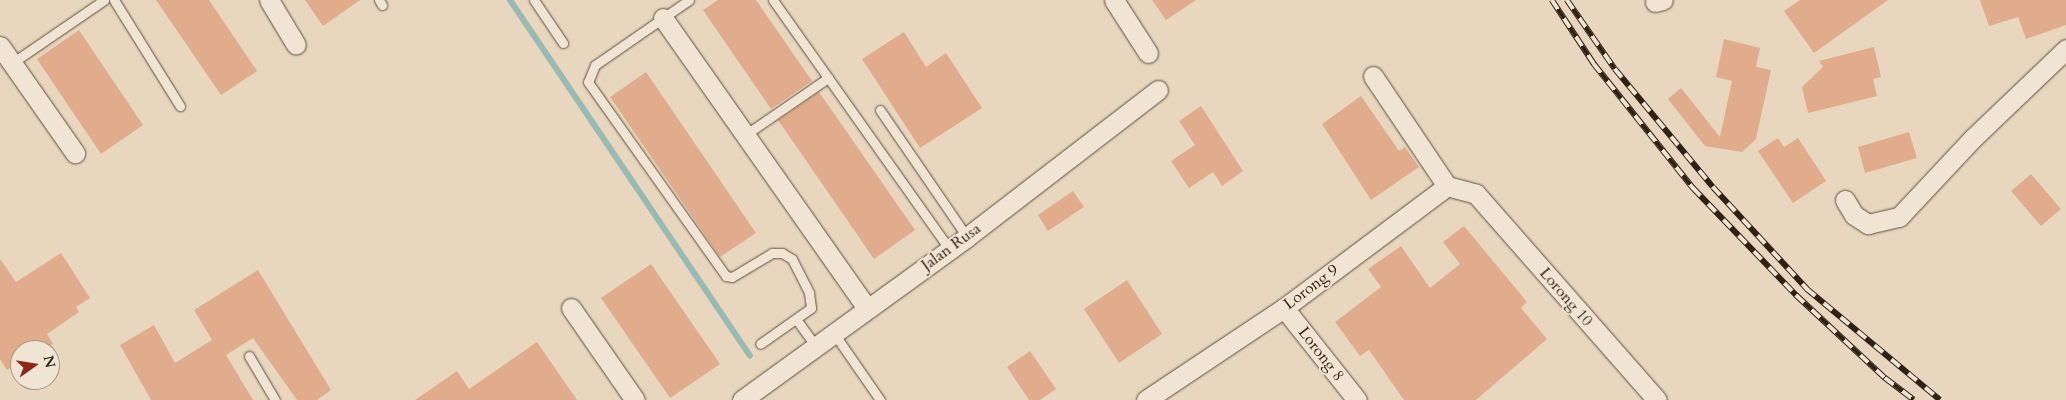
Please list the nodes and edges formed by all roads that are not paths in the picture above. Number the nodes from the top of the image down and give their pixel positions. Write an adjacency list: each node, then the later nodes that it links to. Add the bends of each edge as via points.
1 (104, 0): 14 (lane)
2 (114, 0): 18 (lane)
3 (269, 0): 10 (street)
4 (534, 0): 9 (lane)
5 (689, 0): 8 (lane)
6 (773, 0): 16 (lane)
7 (1114, 0): 13 (street)
8 (663, 18): 20 (street); 29 (lane, via 595,65 588,82 726,276 732,277 772,253 792,258 809,293 811,308)
9 (563, 43)
10 (296, 45)
11 (0, 46): 14 (street)
12 (2066, 49): 23 (street, via 1973,138 1899,217 1868,224 1854,215)
13 (1148, 53)
14 (12, 63): 21 (street)
15 (1373, 76): 22 (street)
16 (828, 78): 20 (lane); 25 (lane)
17 (1158, 90): 24 (street, Jalan Rusa)
18 (180, 106)
19 (880, 110): 24 (lane)
20 (745, 135): 26 (street)
21 (75, 154)
22 (1447, 186): 28 (street, Lorong 9); 40 (street, Lorong 10, via 1476,194)
23 (1845, 200)
24 (967, 237): 25 (street, Jalan Rusa)
25 (949, 249): 26 (street, Jalan Rusa)
26 (866, 307): 30 (street, Jalan Rusa)
27 (571, 308): 35 (street)
28 (1284, 308): 38 (street, Lorong 9); 39 (street, Lorong 8)
29 (796, 319): 31 (lane); 32 (lane)
30 (833, 332): 32 (street, Jalan Rusa); 37 (lane)
31 (760, 344)
32 (815, 345): 36 (street, Jalan Rusa)
33 (249, 356): 34 (lane)
34 (275, 400)
35 (635, 400)
36 (742, 400)
37 (880, 400)
38 (1146, 400)
39 (1357, 400)
40 (1657, 400)

